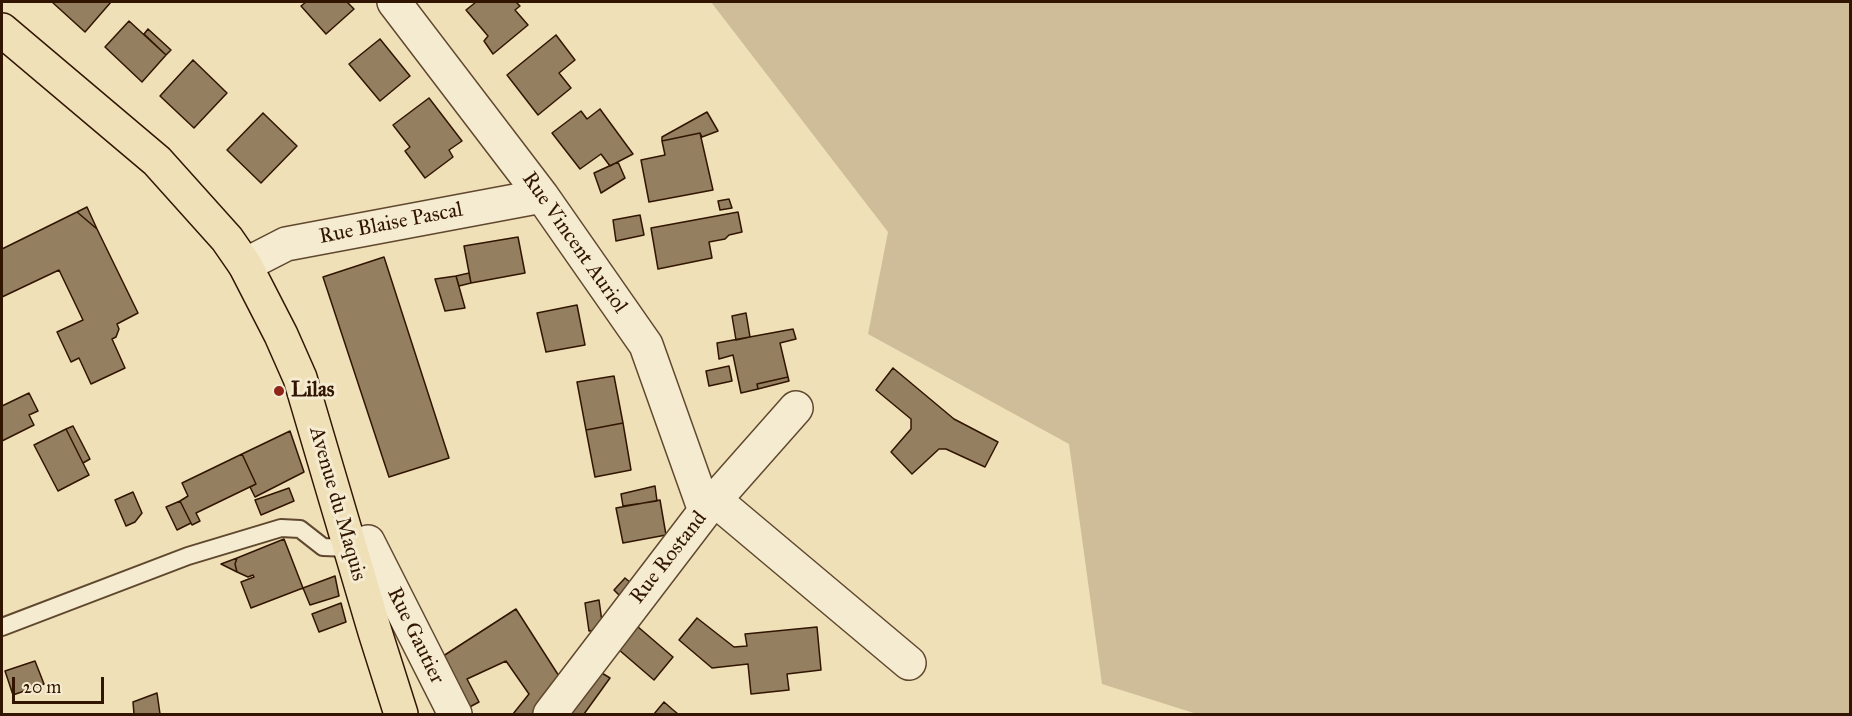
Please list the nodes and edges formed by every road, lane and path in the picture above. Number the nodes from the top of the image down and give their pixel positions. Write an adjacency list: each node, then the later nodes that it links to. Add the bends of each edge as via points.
1 (394, 2): 3 (street, Rue Vincent Auriol)
2 (2, 30): 4 (main road, Avenue du Maquis, via 157,161 227,239)
3 (542, 195): 4 (street, Rue Blaise Pascal, via 285,244); 6 (street, Rue Vincent Auriol, via 646,345)
4 (245, 265): 7 (main road, Avenue du Maquis, via 300,378)
5 (796, 408): 6 (street, Rue Rostand)
6 (710, 506): 9 (street); 12 (street, Rue Rostand)
7 (350, 548): 8 (lane, via 323,547 300,529 281,528 188,556); 10 (main road, Avenue du Maquis); 11 (street, Rue Gautier, via 368,542)
8 (2, 627)
9 (909, 663)
10 (401, 714)
11 (455, 714)
12 (550, 714)

